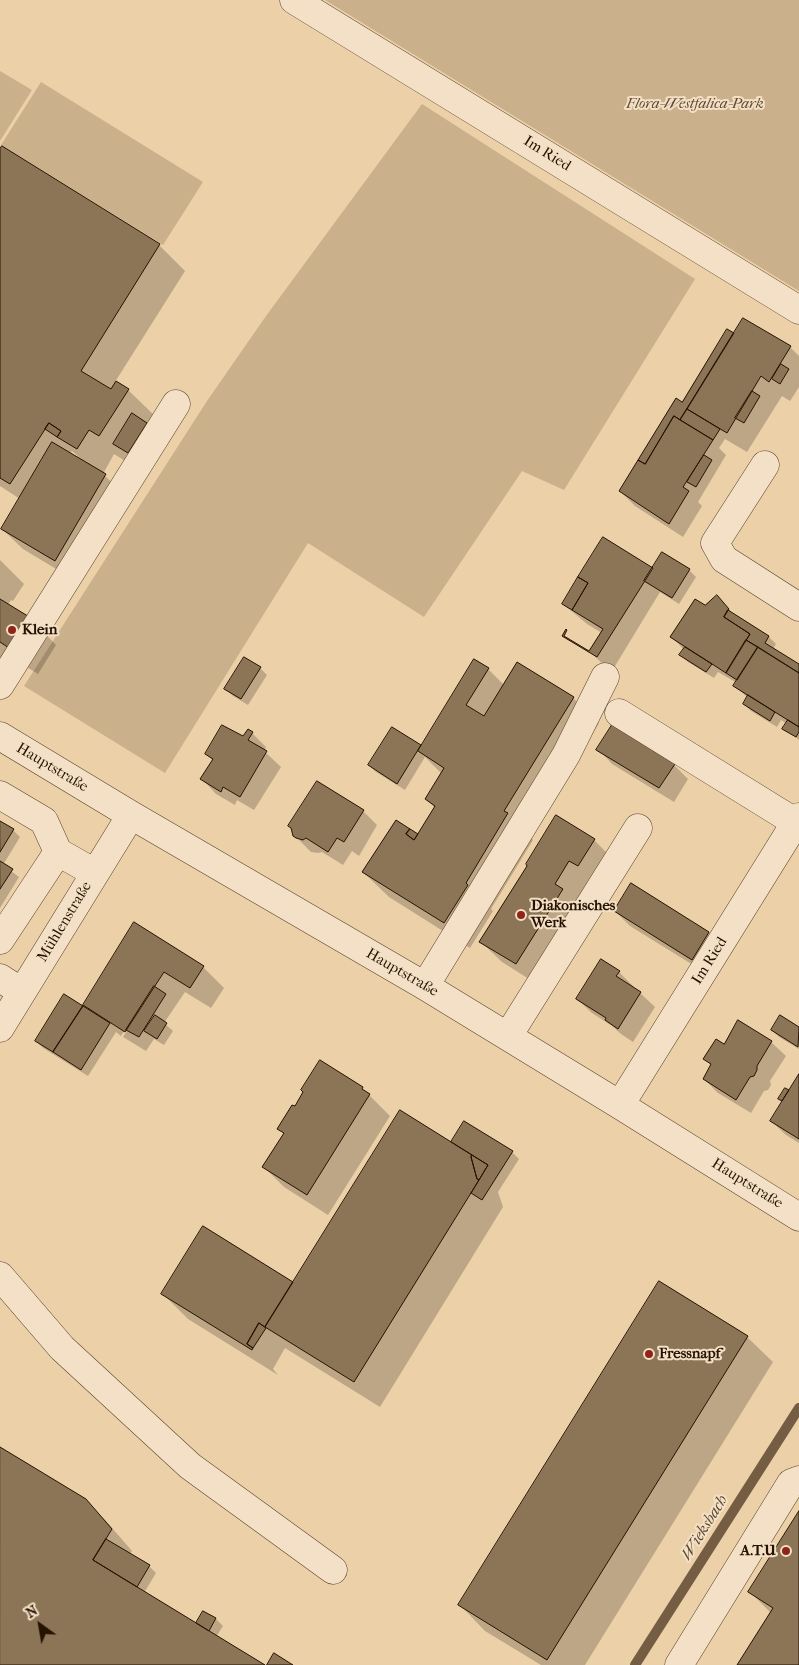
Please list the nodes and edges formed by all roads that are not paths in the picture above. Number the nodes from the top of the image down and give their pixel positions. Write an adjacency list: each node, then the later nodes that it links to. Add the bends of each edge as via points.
1 (294, 0): 2 (street, Im Ried)
2 (799, 310)
3 (176, 404): 7 (street)
4 (765, 465): 5 (street, via 715,542 724,559)
5 (799, 607)
6 (605, 677): 18 (street, via 566,755)
7 (0, 685)
8 (619, 713): 12 (street)
9 (0, 736): 11 (street, Hauptstraße)
10 (0, 795): 14 (street, via 44,821)
11 (130, 815): 15 (street, Mühlenstraße); 18 (street, Hauptstraße)
12 (797, 819): 22 (street, Im Ried)
13 (638, 828): 21 (street)
14 (58, 852): 15 (street); 16 (street)
15 (95, 873): 19 (street, Mühlenstraße)
16 (0, 940)
17 (0, 978): 19 (street)
18 (425, 986): 21 (street, Hauptstraße)
19 (22, 992): 20 (street, Mühlenstraße)
20 (0, 1028)
21 (508, 1036): 22 (street, Hauptstraße)
22 (620, 1105): 23 (street, Hauptstraße)
23 (799, 1217)
24 (0, 1276): 26 (street, via 62,1348 190,1466)
25 (799, 1480): 27 (street, via 791,1483)
26 (333, 1570)
27 (679, 1665)

